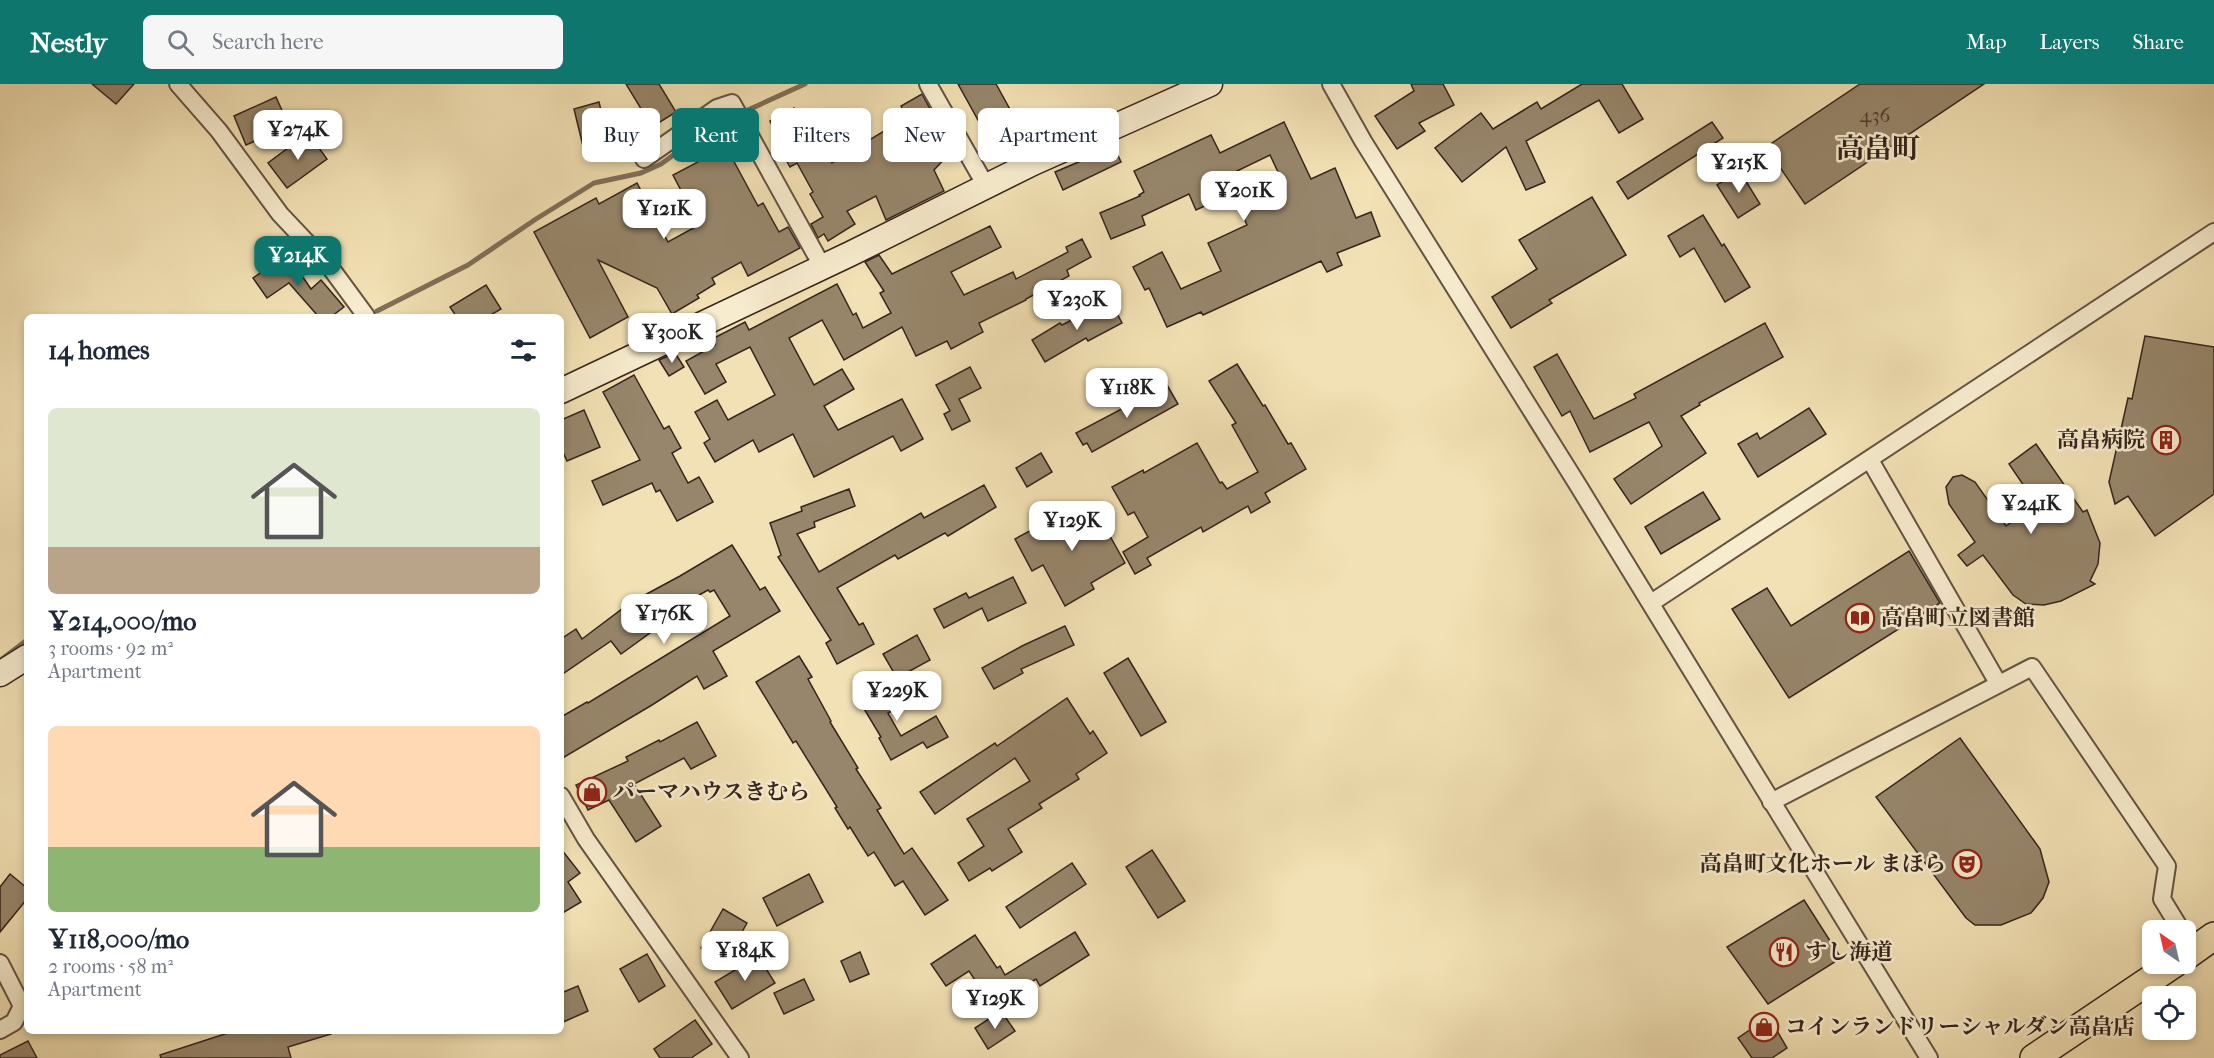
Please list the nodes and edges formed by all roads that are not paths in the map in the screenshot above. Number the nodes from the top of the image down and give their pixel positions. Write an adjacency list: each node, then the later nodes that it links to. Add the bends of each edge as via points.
1 (178, 84): 9 (street)
2 (928, 84): 6 (street)
3 (1210, 84): 6 (street)
4 (1331, 84): 12 (street)
5 (660, 148): 8 (street, via 717,108 732,103)
6 (986, 186): 8 (street)
7 (2214, 232): 11 (street)
8 (822, 266): 10 (street)
9 (365, 314)
10 (564, 390)
11 (1870, 460): 12 (street); 15 (street)
12 (1651, 603): 17 (street)
13 (24, 659): 14 (street)
14 (0, 674)
15 (1998, 683): 17 (street); 18 (street, via 2032,667 2167,866 2162,899)
16 (564, 801): 22 (street, via 586,839)
17 (1771, 802): 23 (street)
18 (2174, 920)
19 (0, 963): 21 (street, via 22,1006 14,1022)
20 (2150, 974): 24 (main road)
21 (0, 1030)
22 (740, 1058)
23 (1929, 1058)
24 (2034, 1058)

